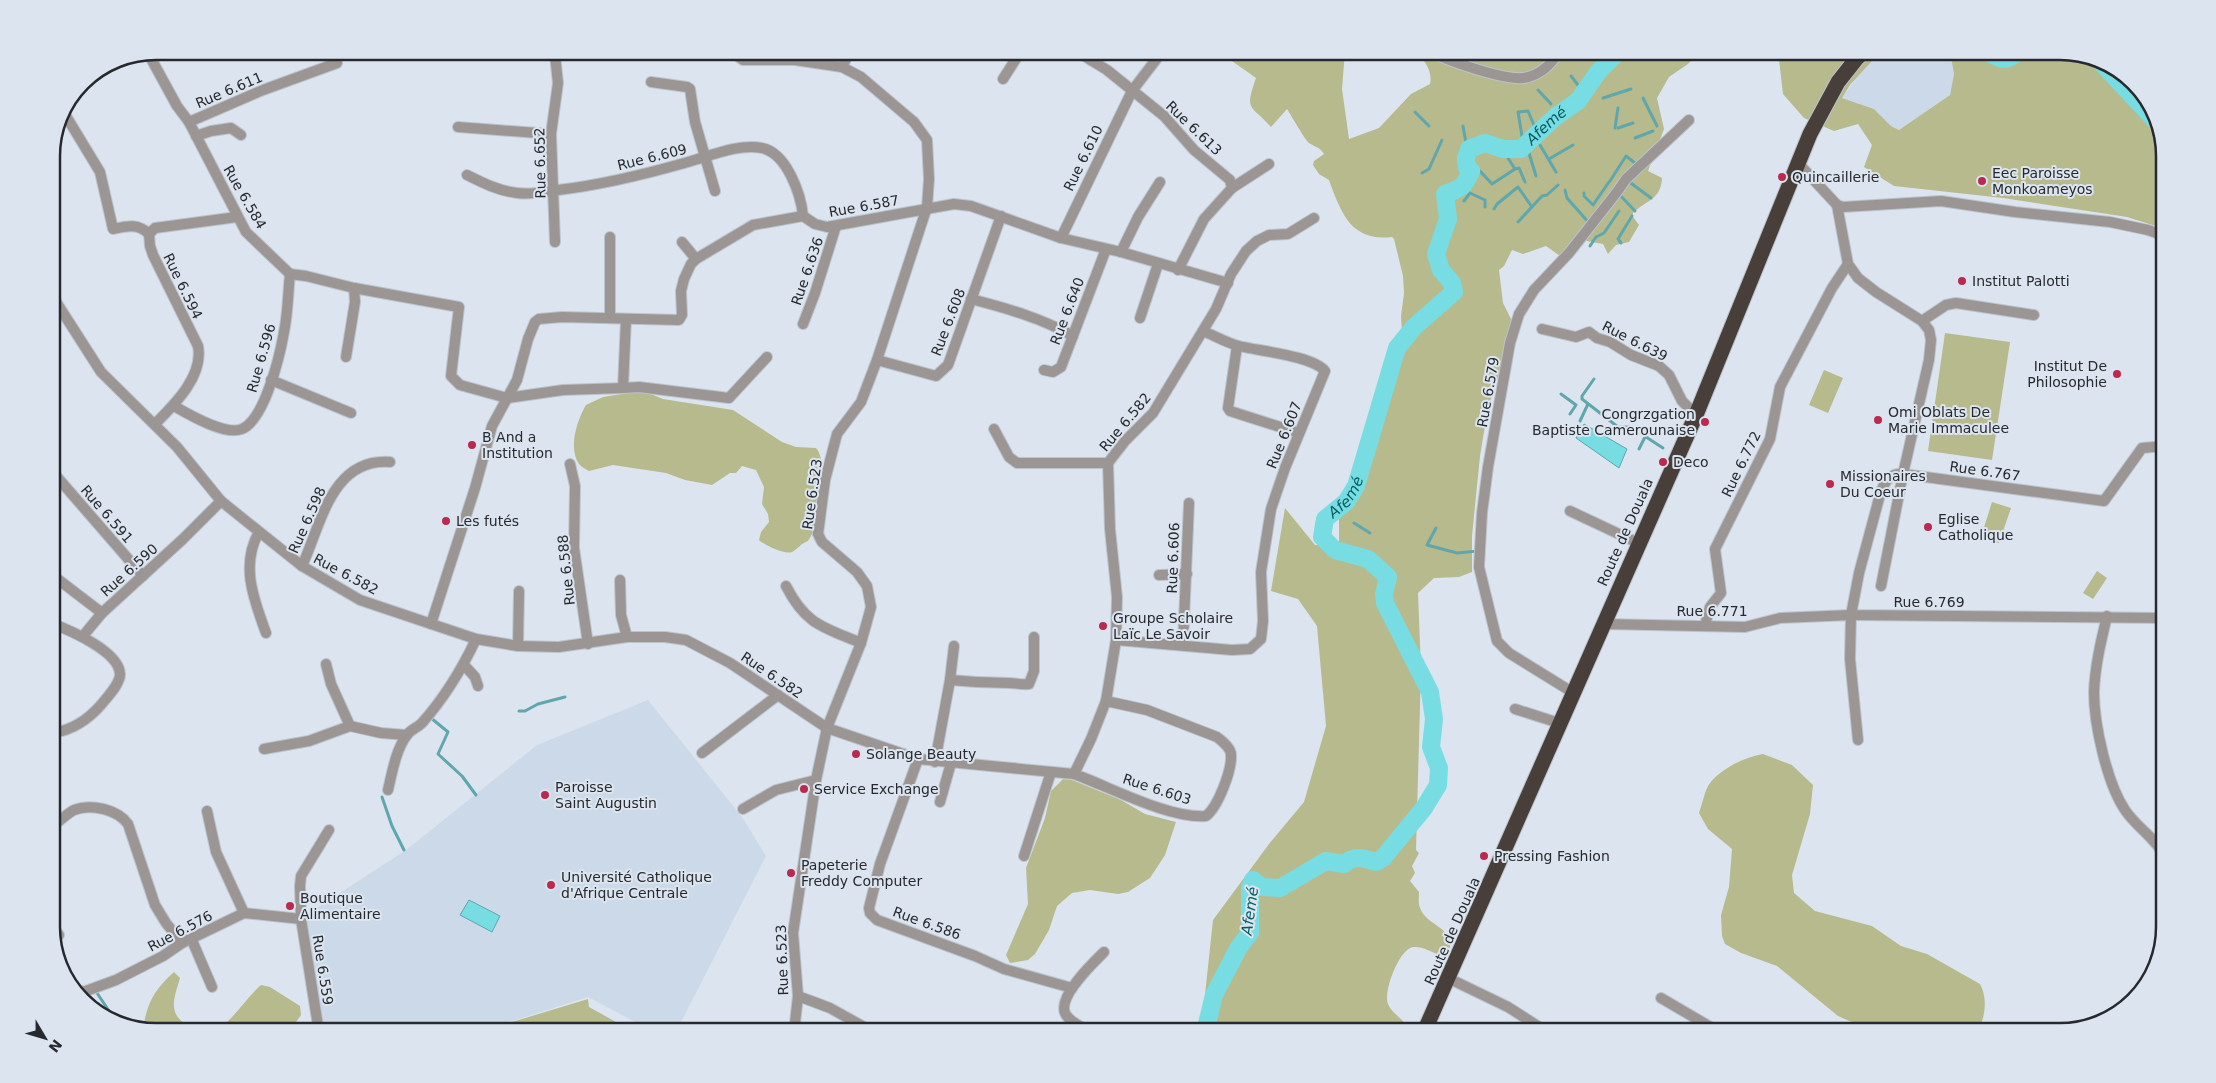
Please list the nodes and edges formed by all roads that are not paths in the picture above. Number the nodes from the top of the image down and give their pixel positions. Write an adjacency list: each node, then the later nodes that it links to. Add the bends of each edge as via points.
1 (152, 60): 18 (street, Rue 6.584)
2 (556, 60): 20 (street, Rue 6.652, via 558,83)
3 (795, 60): 12 (street, Rue 6.523)
4 (846, 60): 12 (street)
5 (1015, 60): 13 (street)
6 (1098, 60): 15 (street, Rue 6.613)
7 (1155, 60): 15 (street, Rue 6.610)
8 (1451, 60): 9 (street, via 1485,71 1524,78 1546,68)
9 (1553, 60)
10 (1854, 60): 25 (highway, Route de Douala, via 1838,82 1810,134)
11 (337, 63): 18 (street, Rue 6.611)
12 (842, 67): 32 (street, Rue 6.523, via 861,76 907,114 927,140 930,167)
13 (1003, 79)
14 (651, 82): 23 (street, via 690,89)
15 (1132, 91): 28 (street, Rue 6.613, via 1164,116 1194,150 1230,180); 41 (street, Rue 6.610)
16 (67, 118): 39 (street, via 100,172 113,229 142,227)
17 (1689, 120): 121 (street, Rue 6.579, via 1626,179 1569,253 1534,290 1519,314 1510,343 1484,494 1479,567 1497,641 1509,653)
18 (189, 122): 22 (street, Rue 6.584)
19 (458, 127): 20 (street)
20 (551, 134): 29 (street, Rue 6.652)
21 (242, 135): 22 (street, via 232,128)
22 (196, 136): 35 (street, Rue 6.584)
23 (705, 157): 29 (street, Rue 6.609, via 604,183); 30 (street); 33 (street, Rue 6.609, via 741,148 771,151 789,172 800,197)
24 (1269, 164): 28 (street)
25 (1800, 164): 31 (street); 74 (highway, Route de Douala)
26 (467, 175): 29 (street, Rue 6.609, via 515,193)
27 (1160, 182): 45 (street)
28 (1232, 188): 49 (street, via 1204,219)
29 (554, 191): 42 (street, Rue 6.652)
30 (715, 191)
31 (1837, 205): 38 (street, via 1941,201 2110,222); 48 (street)
32 (927, 207): 34 (street, Rue 6.587, via 971,206); 37 (street, Rue 6.587); 67 (street, Rue 6.523)
33 (803, 216): 37 (street, Rue 6.587, via 814,224); 46 (street, via 753,225)
34 (1001, 216): 41 (street, Rue 6.587); 53 (street, Rue 6.608)
35 (237, 217): 39 (street, via 155,228); 50 (street, Rue 6.584, via 246,232)
36 (1314, 218): 51 (street, Rue 6.582, via 1288,234 1269,235 1257,241 1246,251)
37 (836, 226): 60 (street, Rue 6.636)
38 (2156, 233)
39 (149, 234): 72 (street, Rue 6.594, via 153,255 200,355 191,379)
40 (610, 237): 56 (street)
41 (1061, 238): 44 (street, Rue 6.587)
42 (555, 242)
43 (682, 242): 46 (street)
44 (1106, 249): 45 (street, Rue 6.587); 63 (street, Rue 6.640)
45 (1121, 252): 47 (street, Rue 6.587)
46 (696, 259): 58 (street, via 684,279 681,318)
47 (1158, 264): 49 (street, Rue 6.587); 57 (street)
48 (1848, 264): 59 (street, via 1858,278 1876,292); 104 (street, Rue 6.772, via 1780,386 1770,439 1715,550 1721,592 1710,607)
49 (1178, 270): 51 (street, Rue 6.587)
50 (290, 274): 52 (street); 69 (street, Rue 6.596, via 284,333)
51 (1228, 283): 62 (street, Rue 6.582)
52 (354, 288): 65 (street, via 355,302); 71 (street, via 459,307 453,380 460,385)
53 (971, 299): 63 (street, via 1015,311); 67 (street, Rue 6.608, via 948,365 936,376)
54 (60, 307): 75 (street, Rue 6.582, via 101,372)
55 (2034, 315): 59 (street, via 1956,303 1946,305)
56 (610, 318): 58 (street); 71 (street, via 539,318 528,338 518,380)
57 (1140, 318)
58 (626, 319): 70 (street)
59 (1922, 321): 82 (street, via 1931,340 1929,360)
60 (803, 324)
61 (1542, 330): 74 (street, Rue 6.639, via 1576,337 1589,332 1659,366 1669,375 1682,401)
62 (1203, 331): 64 (street, Rue 6.607); 80 (street, Rue 6.582, via 1153,413)
63 (1073, 336): 68 (street, Rue 6.640, via 1060,367 1053,372)
64 (1237, 346): 77 (street, via 1230,411); 77 (street, Rue 6.607, via 1292,357 1325,371)
65 (346, 357)
66 (767, 357): 70 (street, via 729,398)
67 (877, 360): 112 (street, Rue 6.523, via 860,402 837,434 818,534 822,542 858,572 867,586 871,607)
68 (1044, 370)
69 (271, 380): 72 (street, Rue 6.596, via 260,410 241,429 228,430 210,424); 73 (street)
70 (623, 388): 71 (street, via 563,390)
71 (507, 398): 102 (street, via 490,434)
72 (174, 406): 75 (street, Rue 6.594)
73 (350, 413)
74 (1696, 415): 88 (highway, Route de Douala)
75 (154, 424): 84 (street, Rue 6.582)
76 (994, 429): 80 (street, via 1009,456 1017,463)
77 (1299, 433): 114 (street, Rue 6.607, via 1271,509 1264,546 1261,639 1250,649 1241,650)
78 (2156, 447): 82 (street, Rue 6.767, via 2142,448 2104,501)
79 (390, 462): 89 (street, Rue 6.598, via 364,465 334,490)
80 (1108, 463): 111 (street, Rue 6.582, via 1117,597)
81 (570, 464): 113 (street, Rue 6.588, via 575,486 574,548)
82 (1902, 474): 96 (street); 99 (street, via 1887,479 1880,491)
83 (60, 479): 92 (street, Rue 6.591)
84 (220, 501): 87 (street, Rue 6.582); 92 (street, Rue 6.590)
85 (1189, 503): 91 (street, Rue 6.606)
86 (1570, 511): 88 (street)
87 (259, 532): 89 (street, Rue 6.582); 106 (street, via 250,554 249,572 255,603)
88 (1638, 543): 103 (highway, Route de Douala)
89 (302, 566): 102 (street, Rue 6.582, via 360,600)
90 (1160, 574): 91 (street)
91 (1187, 574): 114 (street, Rue 6.606)
92 (143, 576): 98 (street, Rue 6.590)
93 (60, 580): 98 (street, Rue 6.590)
94 (620, 580): 108 (street, via 620,615)
95 (786, 586): 112 (street, via 795,603 818,625)
96 (1881, 586)
97 (518, 591): 115 (street)
98 (102, 613): 107 (street)
99 (1851, 615): 100 (street, Rue 6.769); 104 (street, Rue 6.771, via 1780,618 1745,627); 130 (street, via 1850,659)
100 (2107, 616): 101 (street, Rue 6.769); 145 (street, via 2094,693 2102,747 2110,779 2126,812)
101 (2156, 618)
102 (431, 624): 110 (street, Rue 6.582)
103 (1602, 624): 104 (street, Rue 6.771); 121 (highway, Route de Douala)
104 (1705, 625)
105 (60, 626): 107 (street)
106 (266, 633)
107 (83, 636): 128 (street, via 114,660 119,680 90,715)
108 (628, 637): 113 (street, Rue 6.582); 122 (street, Rue 6.582, via 686,640 730,663)
109 (1034, 637): 119 (street, via 1034,671 1029,684)
110 (476, 639): 115 (street, Rue 6.582); 118 (street)
111 (1116, 640): 114 (street); 123 (street, Rue 6.582)
112 (861, 642): 127 (street, Rue 6.523)
113 (588, 644): 115 (street, Rue 6.582)
114 (1183, 644)
115 (518, 646)
116 (954, 646): 119 (street)
117 (326, 664): 126 (street)
118 (464, 664): 120 (street); 129 (street, via 425,719)
119 (950, 680): 134 (street)
120 (478, 686)
121 (1572, 692): 125 (highway, Route de Douala)
122 (778, 695): 127 (street, Rue 6.582); 132 (street)
123 (1106, 701): 137 (street, Rue 6.582); 137 (street, Rue 6.603, via 1147,710 1217,737 1226,744 1232,754 1230,767 1216,804 1206,816 1198,817 1160,807)
124 (1515, 709): 125 (street)
125 (1559, 723): 151 (highway, Route de Douala)
126 (350, 726): 129 (street); 131 (street, via 309,741)
127 (827, 728): 133 (street, Rue 6.582); 138 (street, Rue 6.523)
128 (62, 731)
129 (407, 735): 139 (street, via 398,753)
130 (1858, 740)
131 (264, 749)
132 (702, 753)
133 (918, 759): 134 (street, Rue 6.582); 153 (street, Rue 6.586, via 880,864 870,913 878,920 1004,969)
134 (935, 762): 135 (street, Rue 6.582)
135 (951, 763): 136 (street, Rue 6.582); 140 (street)
136 (1051, 772): 137 (street, Rue 6.582); 146 (street)
137 (1074, 774)
138 (816, 780): 141 (street, via 776,790); 155 (street, Rue 6.523, via 793,933)
139 (388, 790)
140 (940, 802)
141 (743, 809)
142 (207, 810): 147 (street, via 216,852)
143 (60, 820): 149 (street, via 75,810 92,808 123,816 155,905 166,923)
144 (329, 830): 148 (street, Rue 6.559, via 302,876)
145 (2156, 844)
146 (1024, 856)
147 (244, 913): 148 (street); 149 (street, Rue 6.576)
148 (301, 918): 157 (street, Rue 6.559)
149 (186, 941): 152 (street); 154 (street, Rue 6.576, via 116,980)
150 (1104, 952): 153 (street)
151 (1448, 978): 161 (highway, Route de Douala); 162 (street)
152 (212, 987)
153 (1072, 988): 160 (street, via 1065,1003 1065,1015)
154 (85, 991)
155 (798, 996): 158 (street, Rue 6.523); 159 (street)
156 (1661, 998): 163 (street)
157 (318, 1023)
158 (795, 1023)
159 (858, 1023)
160 (1075, 1023)
161 (1428, 1023)
162 (1533, 1023)
163 (1703, 1023)

